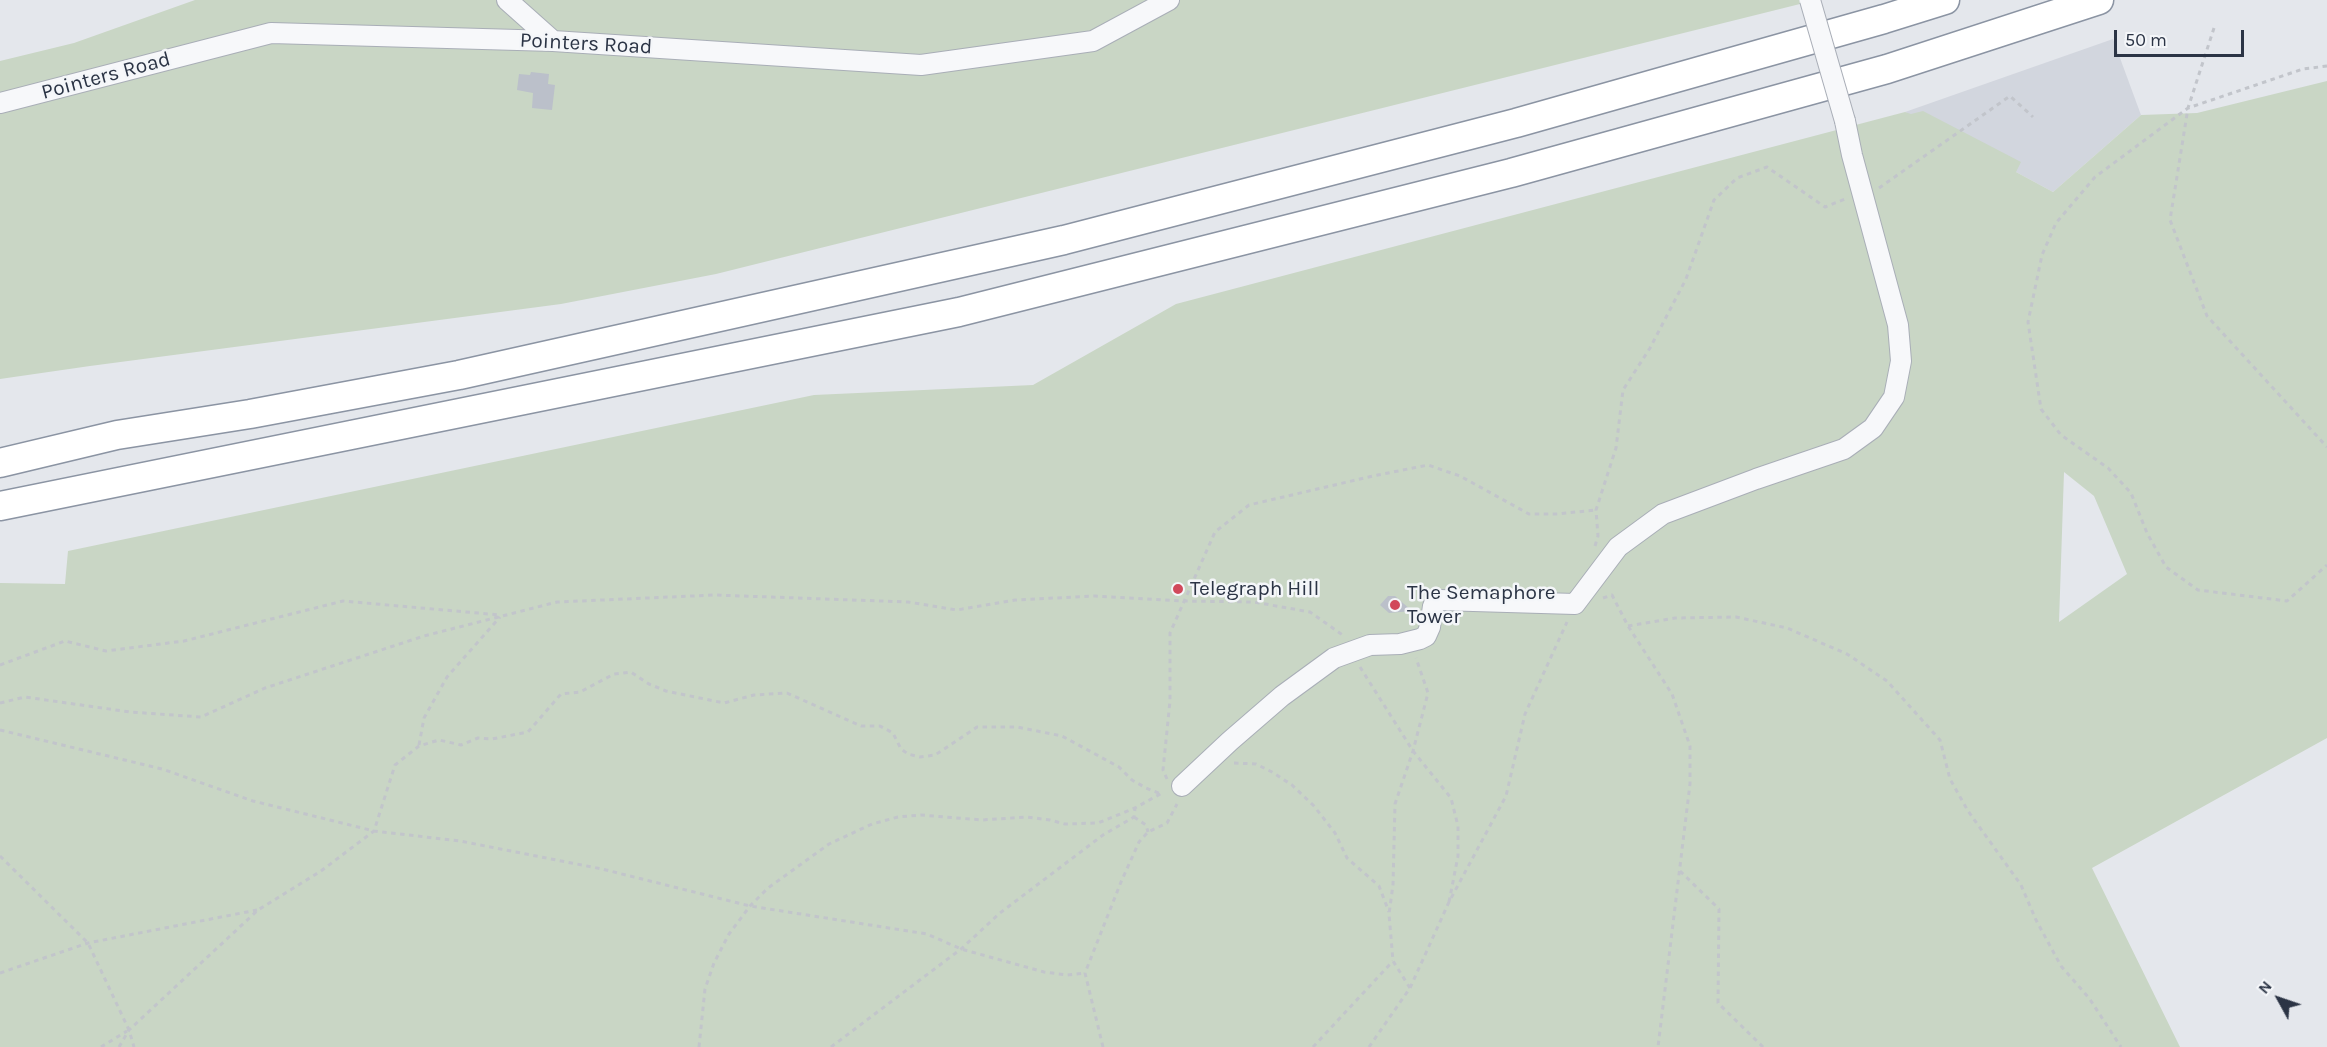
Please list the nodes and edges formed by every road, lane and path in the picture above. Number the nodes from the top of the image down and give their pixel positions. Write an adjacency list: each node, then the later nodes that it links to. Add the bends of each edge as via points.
1 (507, 0): 7 (street)
2 (1169, 0): 7 (street, Pointers Road, via 1093,41 921,65)
3 (1810, 0): 12 (street, bridge)
4 (1944, 0): 14 (highway, via 1516,123 1064,240 459,375 117,435)
5 (2099, 0): 15 (highway, via 1887,69 1511,173 959,312)
6 (2214, 28): 10 (path)
7 (554, 41): 9 (street, Pointers Road, via 272,33)
8 (2327, 66): 10 (path, via 2303,69)
9 (0, 103)
10 (2188, 108): 13 (path, via 2170,220 2207,316); 17 (path, via 2096,177 2056,223 2042,255 2028,322 2041,409 2061,435 2108,468 2132,493 2166,567 2198,590 2288,601)
11 (2033, 117): 12 (path, via 2010,96)
12 (1865, 198): 19 (street, via 1898,326 1901,361 1894,397 1873,428 1844,449 1663,514 1618,547)
13 (2327, 447)
14 (0, 463)
15 (0, 506)
16 (1596, 510): 18 (path, via 1528,514 1460,476 1428,465 1340,483 1249,505 1215,532)
17 (2327, 566)
18 (1182, 601): 20 (path, via 1095,596 1015,600 957,610 908,602 715,595 557,602); 23 (path, via 1254,602 1310,612); 30 (path, via 1170,633 1170,701 1163,770)
19 (1575, 604): 21 (path, via 1612,595); 22 (street, via 1440,600 1433,606 1426,636)
20 (502, 615): 24 (path, via 343,601 184,641 106,651 65,641); 25 (path, via 265,688 201,717 130,712 25,697); 27 (path, via 447,677 424,718)
21 (1629, 626): 37 (path, via 1672,694 1690,746 1690,784); 58 (path, via 1675,618 1736,617 1787,627 1847,654 1887,681 1940,740 1950,779 1968,811 2021,885 2061,966 2089,998)
22 (1411, 642): 23 (street); 28 (path, via 1428,693)
23 (1360, 647): 28 (path, via 1360,668); 29 (street, via 1324,664)
24 (0, 665)
25 (0, 704)
26 (0, 730): 34 (path, via 162,769 253,801)
27 (419, 746): 31 (path, via 439,740 461,745 478,738 528,732 561,694 580,692 614,674 631,672 666,691 724,703 754,695 787,693 861,726 880,726 892,733 908,754 920,757 935,755 977,728 1017,727 1062,736); 34 (path, via 395,765)
28 (1413, 751): 38 (path, via 1451,798 1458,826 1458,856); 41 (path, via 1395,804)
29 (1208, 761): 30 (street); 41 (path, via 1256,764 1292,785 1326,820 1347,858 1379,886)
30 (1177, 787): 31 (path); 35 (path, via 1177,804 1167,822)
31 (1161, 794): 32 (path)
32 (1135, 808): 33 (path); 39 (path, via 1098,823 1065,824 1027,817 898,817 829,844 768,888)
33 (1134, 817): 35 (path, via 1146,825); 43 (path, via 1093,842 1000,913)
34 (374, 831): 39 (path, via 471,843 602,869); 40 (path, via 321,871)
35 (1148, 832): 46 (path, via 1139,842 1121,882)
36 (0, 856): 42 (path)
37 (1680, 871): 56 (path); 57 (path, via 1719,909 1718,1003)
38 (1449, 902)
39 (750, 906): 43 (path, via 927,934); 52 (path, via 714,963 705,989)
40 (258, 910): 42 (path); 48 (path)
41 (1389, 914): 44 (path)
42 (88, 943): 45 (path); 48 (path)
43 (961, 949): 46 (path, via 1044,972); 53 (path)
44 (1393, 962): 47 (path); 55 (path)
45 (0, 972)
46 (1085, 973): 54 (path)
47 (1410, 988)
48 (129, 1030): 49 (path); 50 (path); 51 (path)
49 (101, 1047)
50 (119, 1047)
51 (134, 1047)
52 (699, 1047)
53 (831, 1047)
54 (1103, 1047)
55 (1313, 1047)
56 (1658, 1047)
57 (1763, 1047)
58 (2121, 1047)

